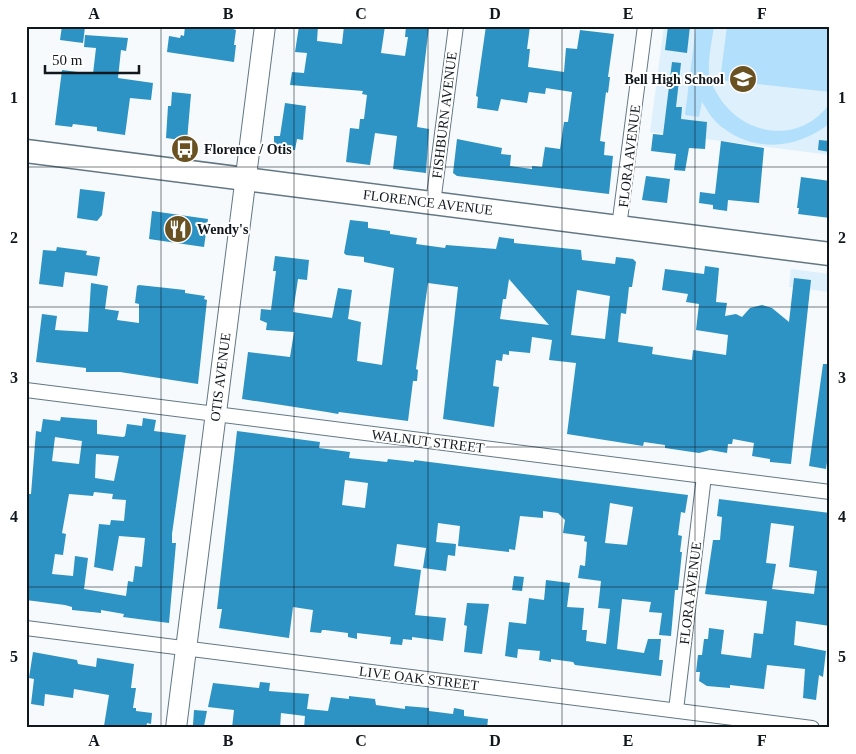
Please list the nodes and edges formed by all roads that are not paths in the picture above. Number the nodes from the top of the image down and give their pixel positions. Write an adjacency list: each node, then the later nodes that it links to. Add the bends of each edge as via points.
1 (265, 26): 5 (street, OTIS AVENUE)
2 (456, 26): 6 (street, FISHBURN AVENUE)
3 (645, 26): 7 (street, FLORA AVENUE)
4 (26, 151): 5 (main road, FLORENCE AVENUE)
5 (245, 179): 6 (main road, FLORENCE AVENUE); 10 (street, OTIS AVENUE)
6 (433, 203): 7 (main road, FLORENCE AVENUE)
7 (620, 227): 8 (main road, FLORENCE AVENUE)
8 (830, 254)
9 (26, 390): 10 (street, WALNUT STREET)
10 (215, 414): 11 (street, WALNUT STREET); 14 (street, OTIS AVENUE)
11 (704, 476): 12 (street, WALNUT STREET); 15 (street, FLORA AVENUE)
12 (830, 492)
13 (26, 628): 14 (street, LIVE OAK STREET)
14 (186, 648): 15 (street, LIVE OAK STREET); 16 (street, OTIS AVENUE)
15 (676, 710): 17 (street, LIVE OAK STREET)
16 (176, 728)
17 (812, 728)

